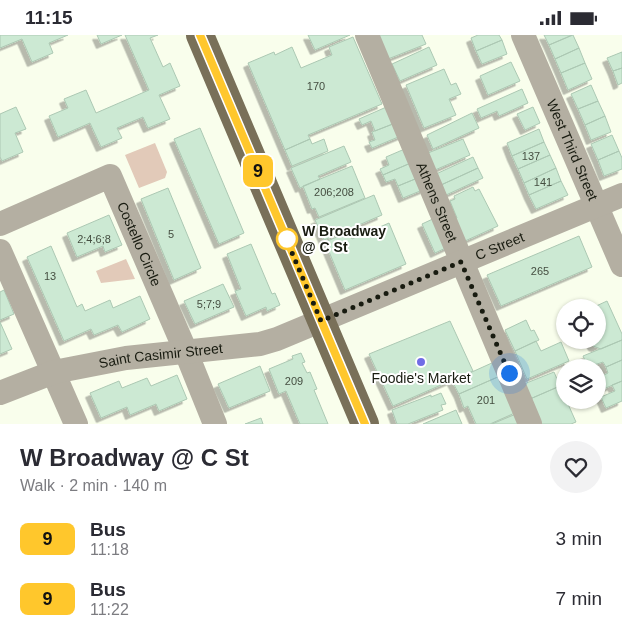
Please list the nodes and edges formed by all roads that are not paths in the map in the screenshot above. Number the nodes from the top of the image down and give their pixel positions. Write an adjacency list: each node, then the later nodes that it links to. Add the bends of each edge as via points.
1 (200, 35): 10 (main road)
2 (367, 35): 8 (street, Athens Street)
3 (523, 35): 5 (street, West Third Street)
4 (622, 195): 5 (street, C Street)
5 (597, 205): 8 (street, C Street); 9 (street, West Third Street)
6 (0, 224): 11 (street, Costello Circle, via 110,176)
7 (0, 251): 12 (street)
8 (461, 262): 10 (street, C Street); 17 (street, Athens Street)
9 (622, 265)
10 (321, 321): 11 (street, Saint Casimir Street, via 260,344); 16 (main road)
11 (186, 352): 12 (street, Saint Casimir Street, via 126,358); 15 (street, Costello Circle)
12 (54, 373): 13 (street, Saint Casimir Street); 14 (street)
13 (0, 393)
14 (76, 424)
15 (215, 424)
16 (365, 424)
17 (530, 424)

